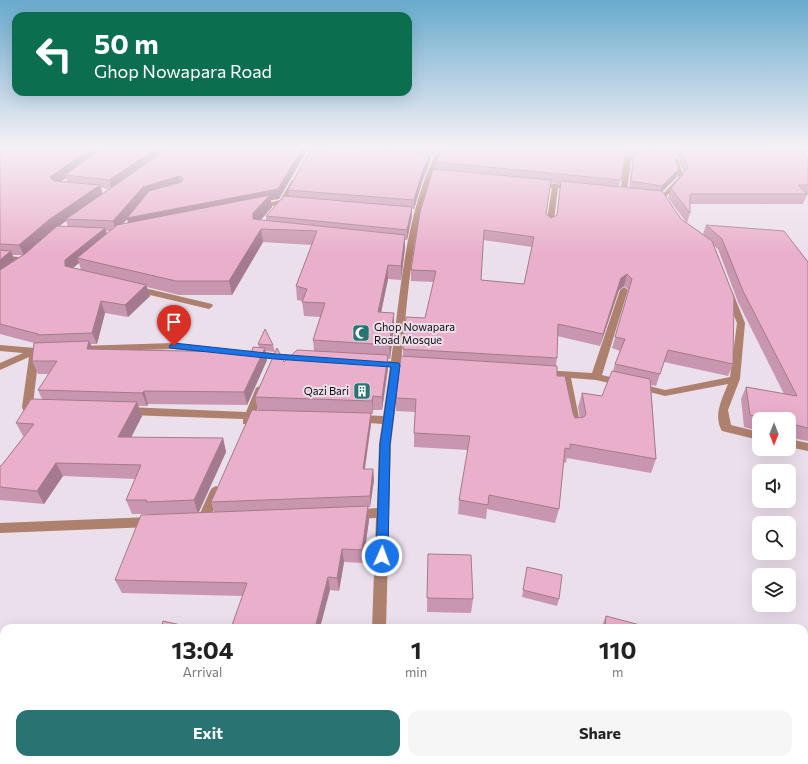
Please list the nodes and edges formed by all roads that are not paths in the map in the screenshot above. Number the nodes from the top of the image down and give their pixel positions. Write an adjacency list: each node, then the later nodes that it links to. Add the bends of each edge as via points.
1 (293, 183): 12 (street)
2 (430, 183): 27 (street, via 413,212 407,245)
3 (625, 183): 9 (street)
4 (678, 183): 11 (street, via 664,201)
5 (531, 184): 6 (street)
6 (554, 186): 7 (street); 16 (street)
7 (577, 188)
8 (615, 193): 9 (street)
9 (623, 194): 10 (street)
10 (638, 195)
11 (654, 197)
12 (283, 202): 13 (street); 14 (street); 15 (street)
13 (299, 203)
14 (252, 208)
15 (273, 213)
16 (550, 225)
17 (0, 257): 18 (street, via 29,258)
18 (16, 269)
19 (126, 286): 22 (street)
20 (727, 287): 34 (street, via 741,323)
21 (624, 290): 32 (street)
22 (209, 306)
23 (0, 348): 24 (street)
24 (35, 351): 25 (street, via 174,346 273,360); 29 (street); 35 (street, via 26,407)
25 (313, 359)
26 (366, 363): 27 (street)
27 (396, 365): 28 (street); 40 (street)
28 (427, 366)
29 (0, 367)
30 (534, 372): 31 (street)
31 (565, 374): 32 (street); 41 (street)
32 (596, 377): 34 (street, via 665,392)
33 (265, 379): 37 (street)
34 (735, 379): 43 (street, via 723,410 726,428)
35 (50, 408)
36 (114, 410): 37 (street)
37 (249, 415): 38 (street); 42 (street)
38 (272, 416)
39 (350, 419): 40 (street)
40 (388, 420): 47 (street)
41 (576, 427)
42 (243, 429)
43 (752, 434)
44 (796, 444): 45 (street)
45 (808, 447)
46 (222, 478): 51 (street)
47 (383, 513): 48 (street); 54 (street)
48 (344, 515)
49 (219, 519): 51 (street)
50 (188, 520): 51 (street)
51 (203, 520)
52 (164, 521): 53 (street)
53 (0, 528)
54 (379, 624)

